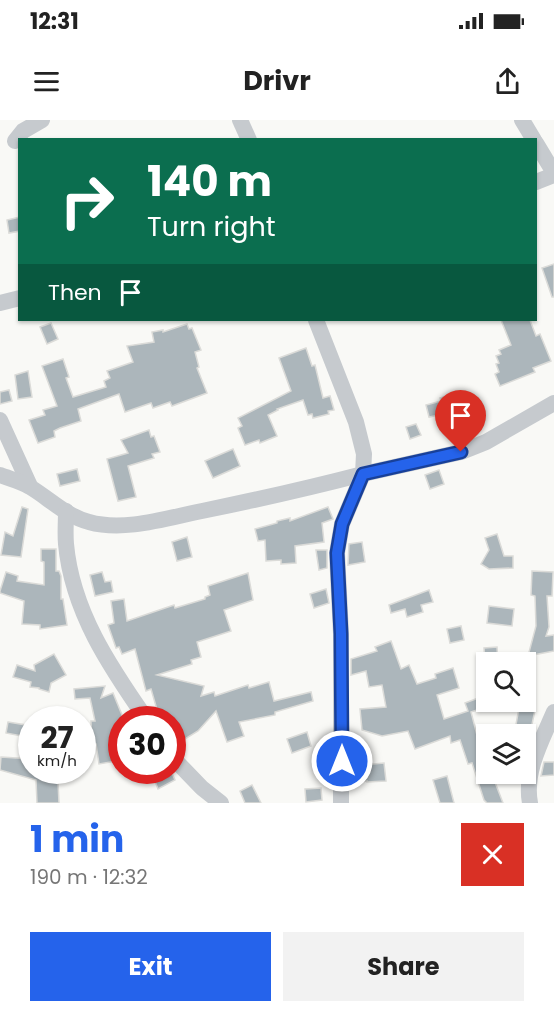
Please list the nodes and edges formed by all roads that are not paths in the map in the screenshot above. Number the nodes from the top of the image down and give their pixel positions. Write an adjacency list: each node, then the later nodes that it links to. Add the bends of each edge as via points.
1 (42, 120): 6 (street, via 22,131)
2 (240, 120): 4 (street)
3 (522, 120): 5 (street)
4 (248, 138)
5 (533, 138)
6 (15, 141)
7 (537, 144): 8 (street)
8 (554, 174): 9 (street)
9 (537, 182)
10 (18, 298): 11 (street)
11 (0, 303)
12 (320, 324): 15 (street, via 356,422 364,454)
13 (554, 403): 15 (street, via 461,452)
14 (0, 420): 17 (street)
15 (363, 474): 18 (street, via 269,498 126,525 102,526); 23 (street, via 342,524 337,553)
16 (0, 475): 17 (street)
17 (30, 486): 18 (street)
18 (66, 512): 19 (street, via 68,556 89,626)
19 (137, 706)
20 (554, 712): 24 (street, via 531,772)
21 (186, 771): 22 (street)
22 (221, 803)
23 (341, 803)
24 (530, 803)

